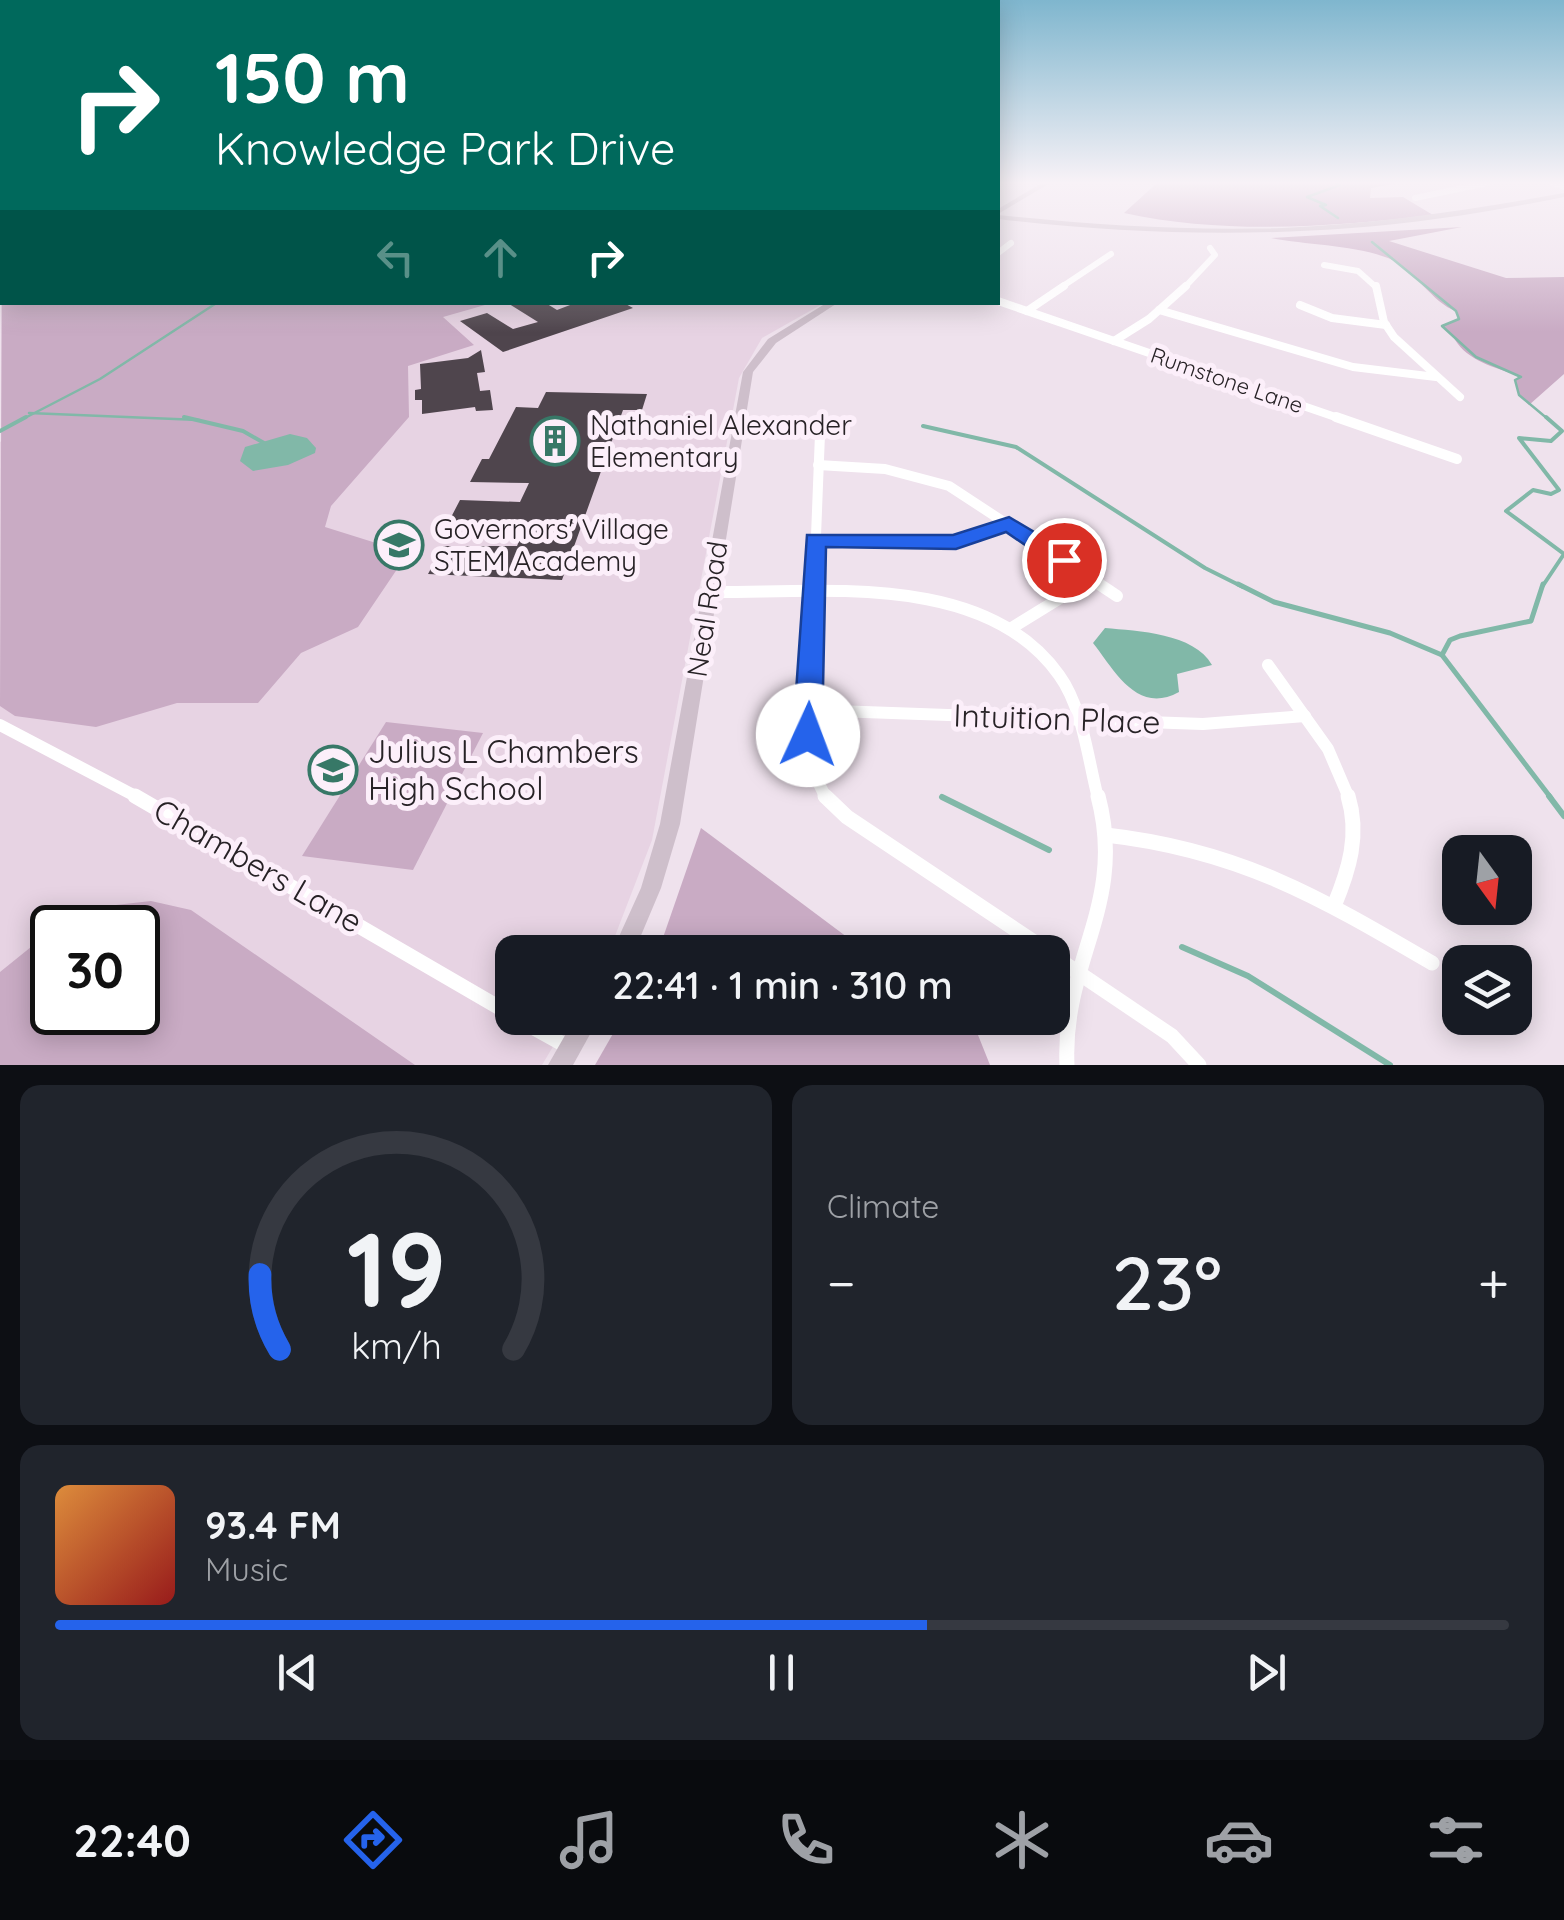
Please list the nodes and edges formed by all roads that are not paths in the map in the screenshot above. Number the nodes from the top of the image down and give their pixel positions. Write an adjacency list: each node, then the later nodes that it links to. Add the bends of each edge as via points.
1 (1012, 244): 3 (street)
2 (1210, 248): 9 (street, via 1215,260)
3 (1000, 251)
4 (1110, 254): 10 (street)
5 (1324, 266): 11 (street, via 1371,280)
6 (1000, 303): 10 (street, Rumstone Lane)
7 (830, 305): 21 (street, Neal Road, via 772,340 750,366)
8 (1300, 305): 11 (street)
9 (1159, 310): 12 (street); 13 (street, via 1353,368)
10 (1027, 311): 12 (street, Rumstone Lane)
11 (1386, 325): 13 (street)
12 (1114, 341): 16 (street, Rumstone Lane)
13 (1436, 377): 14 (street)
14 (1460, 397)
15 (820, 434): 17 (street)
16 (1457, 459)
17 (818, 465): 18 (street, via 885,470 949,486); 19 (street)
18 (1009, 523): 19 (street, via 956,542); 20 (street)
19 (815, 540): 22 (street)
20 (1092, 579): 23 (street); 24 (street)
21 (710, 592): 22 (street); 32 (street, Neal Road, via 666,841)
22 (813, 595): 24 (street, via 930,600); 26 (street)
23 (1118, 596)
24 (1010, 629): 28 (street, via 1057,672)
25 (1268, 664): 27 (street)
26 (808, 710): 28 (street, Intuition Place); 33 (street, via 807,759 827,800)
27 (1305, 716): 28 (street, Intuition Place, via 1203,724); 31 (street, via 1336,760 1348,796 1356,850)
28 (1077, 720): 30 (street)
29 (0, 725): 37 (street, Chambers Lane, via 192,826)
30 (1106, 835): 31 (street, via 1231,855); 36 (street, via 1105,891)
31 (1334, 906): 34 (street)
32 (630, 935)
33 (1023, 935)
34 (1432, 962)
35 (1070, 966): 36 (street)
36 (1076, 970): 41 (street, via 1062,1032); 42 (street, via 1172,1036)
37 (495, 1005)
38 (538, 1035): 40 (street, Chambers Lane)
39 (578, 1035): 40 (street)
40 (565, 1057)
41 (1067, 1065)
42 (1199, 1065)

